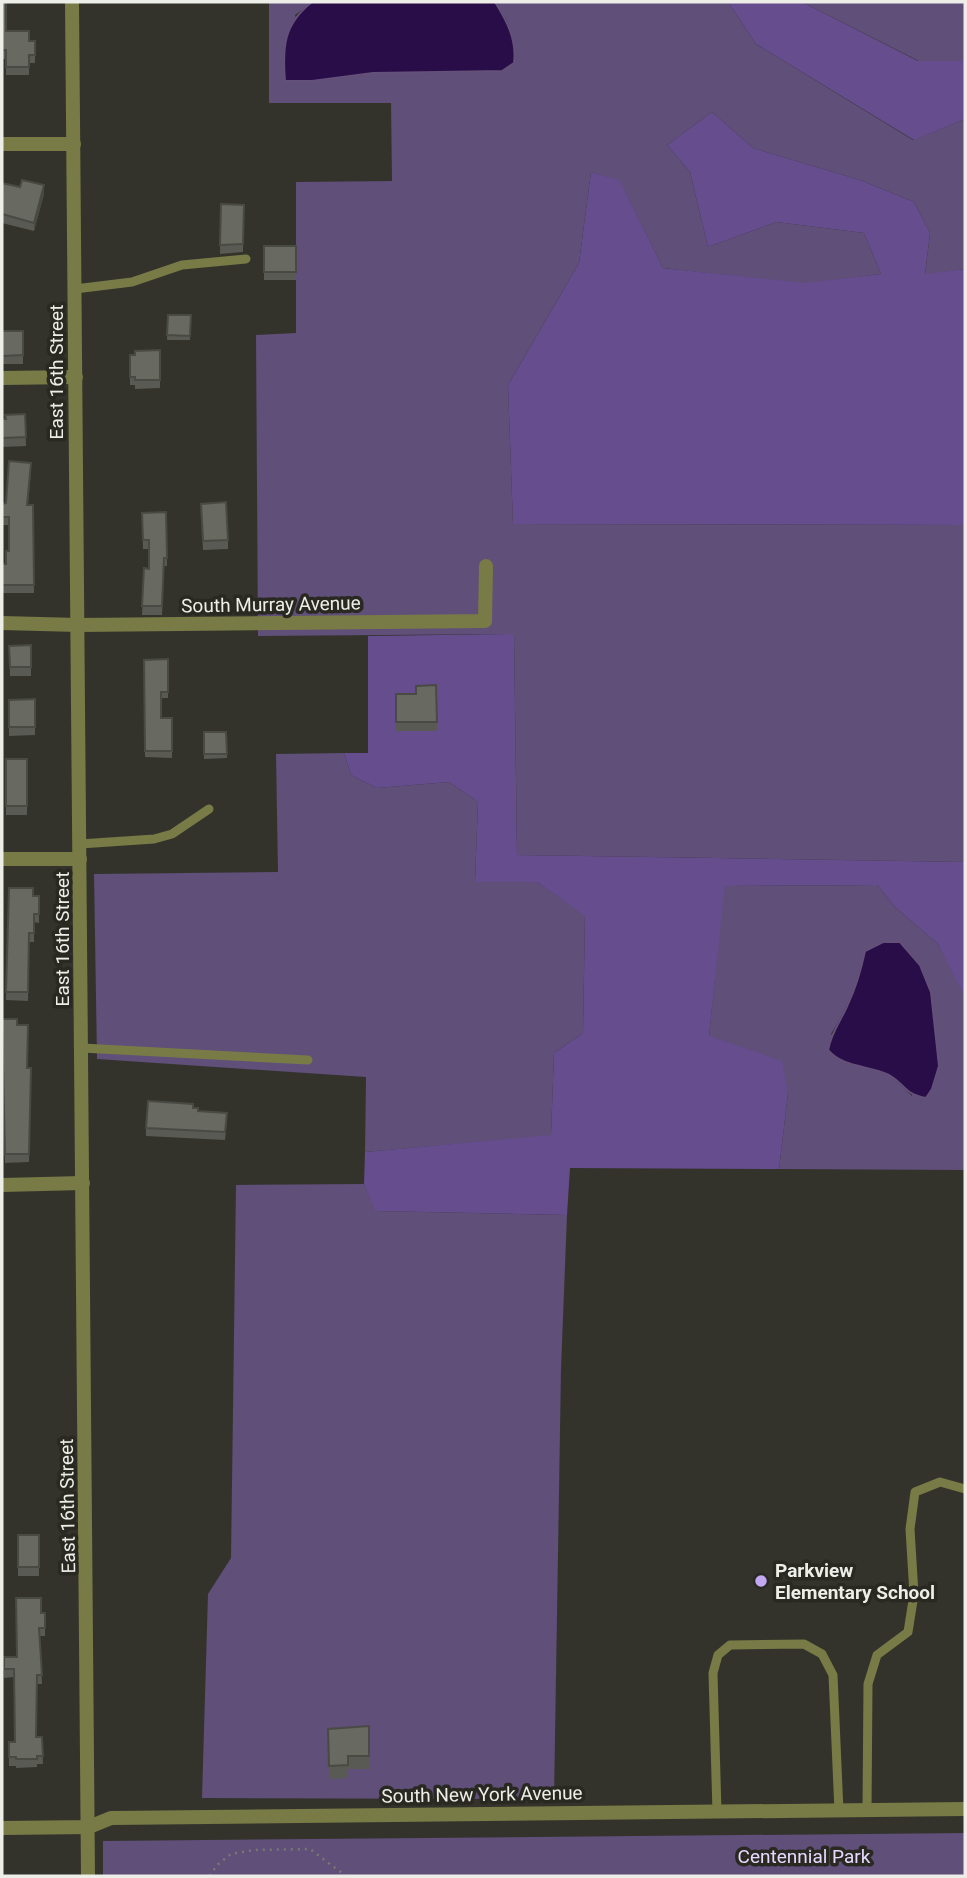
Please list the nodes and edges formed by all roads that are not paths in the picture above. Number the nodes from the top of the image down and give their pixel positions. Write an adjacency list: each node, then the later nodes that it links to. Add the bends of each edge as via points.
1 (72, 2): 3 (street, East 16th Street)
2 (2, 144): 3 (street)
3 (74, 144): 5 (street, East 16th Street)
4 (246, 259): 5 (lane, via 182,265 132,282)
5 (75, 289): 6 (street, East 16th Street)
6 (76, 377): 7 (street); 10 (street, East 16th Street)
7 (2, 378)
8 (486, 566): 10 (street, South Murray Avenue, via 485,621)
9 (2, 623): 10 (street, South Murray Avenue)
10 (78, 625): 12 (street, East 16th Street)
11 (209, 809): 12 (lane, via 172,834)
12 (80, 852): 13 (street); 14 (street, East 16th Street)
13 (2, 859)
14 (82, 1048): 15 (lane); 16 (street, East 16th Street)
15 (308, 1060)
16 (83, 1184): 17 (street); 23 (street, East 16th Street)
17 (2, 1185)
18 (965, 1489): 20 (lane, via 940,1482 915,1492 910,1529 914,1594 908,1632 877,1655 868,1684)
19 (965, 1809): 20 (street, South New York Avenue)
20 (867, 1810): 21 (street, South New York Avenue)
21 (839, 1811): 22 (street, South New York Avenue); 22 (lane, via 833,1675 822,1654 804,1644 791,1644 730,1645 718,1655 713,1673)
22 (717, 1812): 23 (street, South New York Avenue, via 111,1818)
23 (89, 1827): 24 (street, South New York Avenue); 25 (street, East 16th Street)
24 (2, 1828)
25 (88, 1876)

